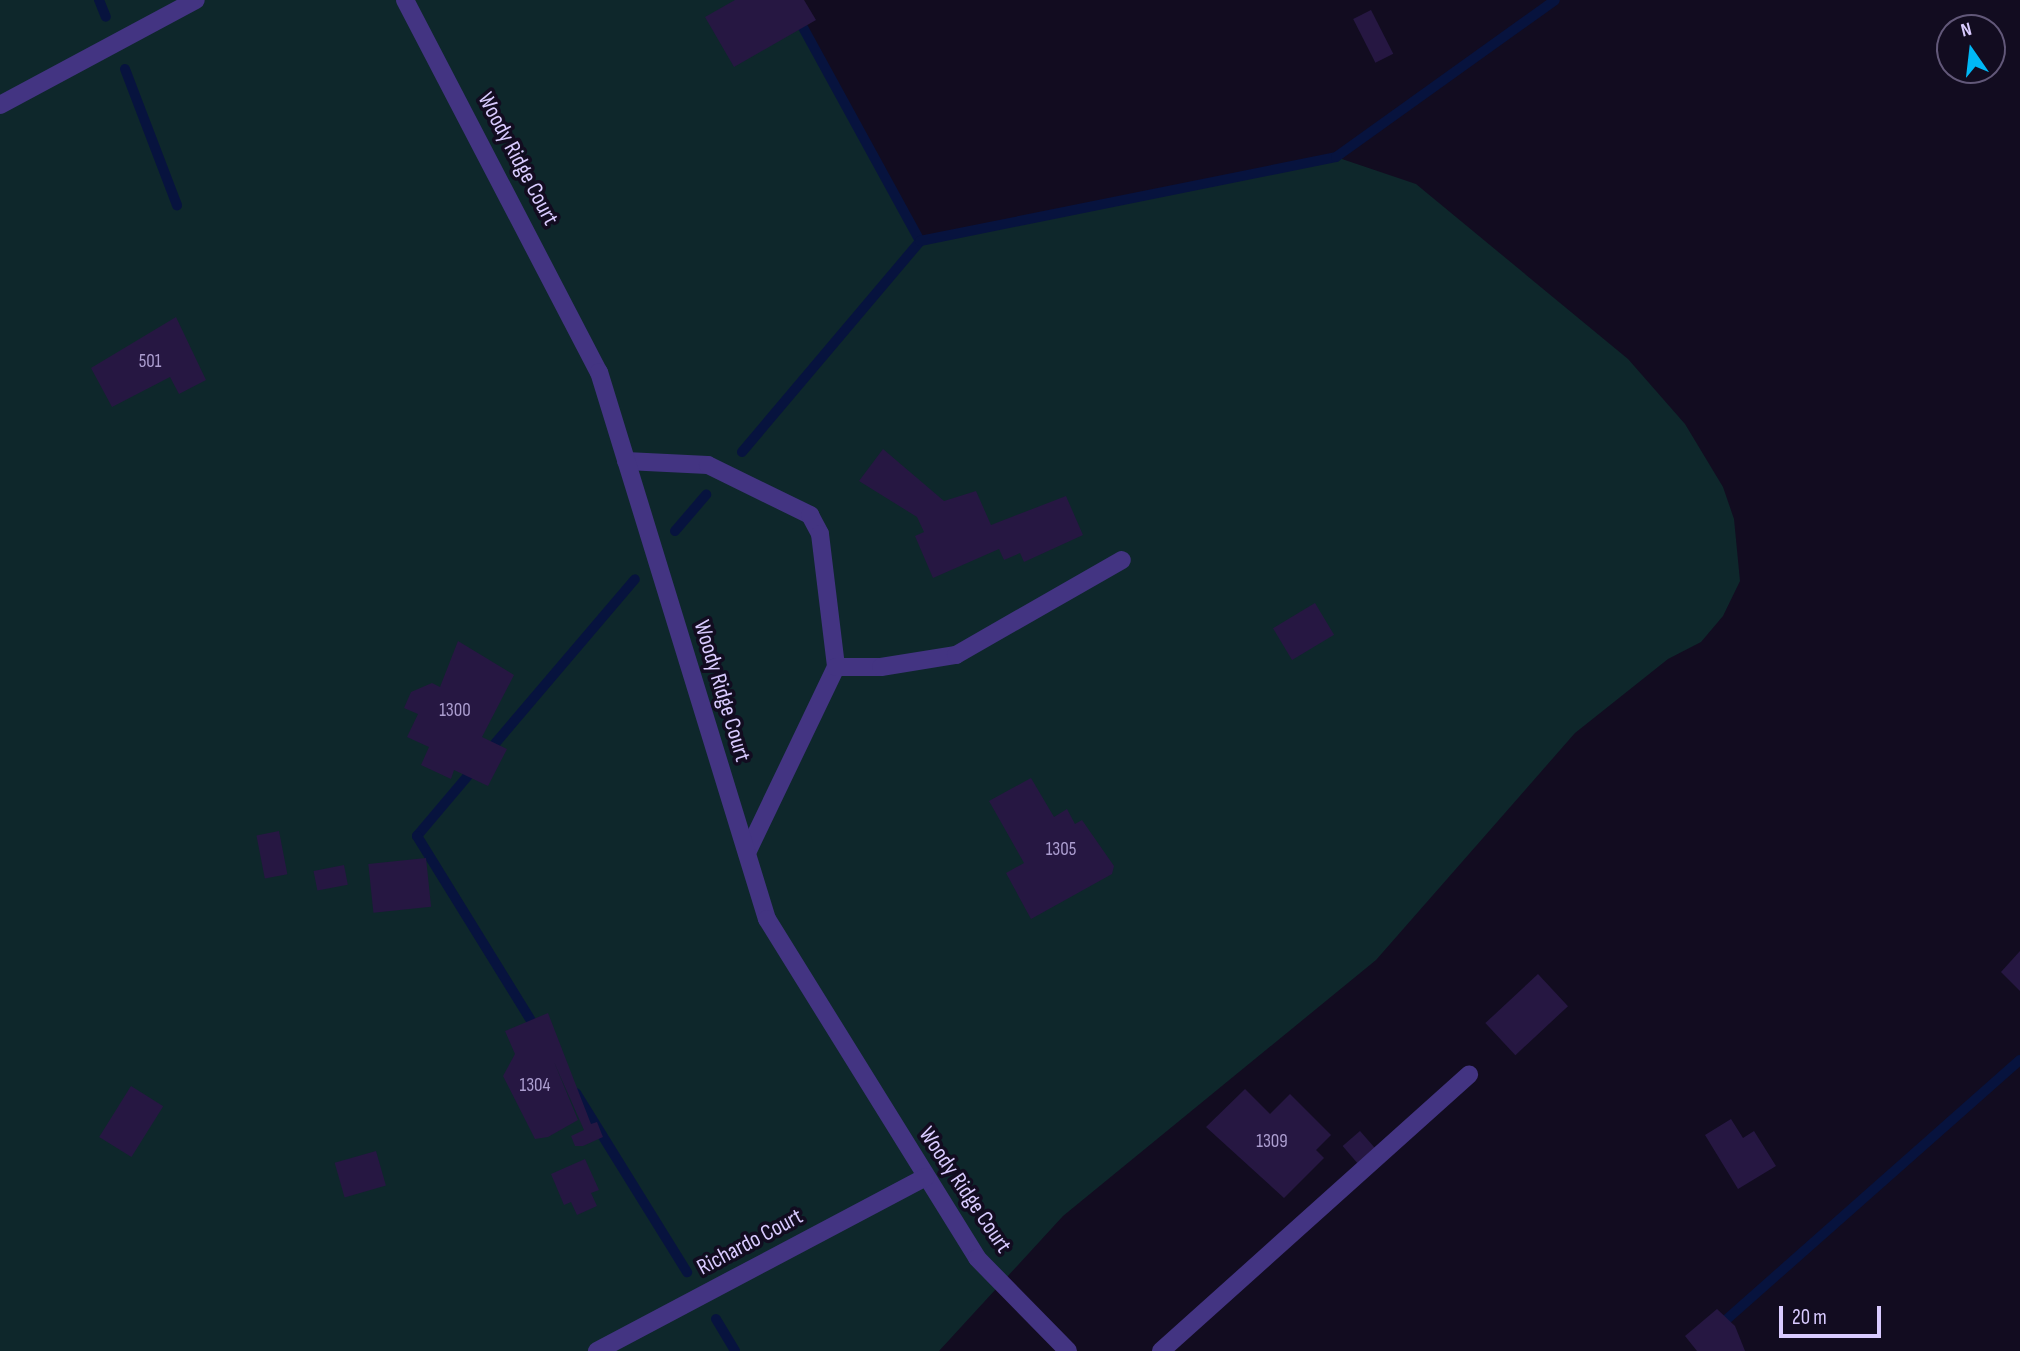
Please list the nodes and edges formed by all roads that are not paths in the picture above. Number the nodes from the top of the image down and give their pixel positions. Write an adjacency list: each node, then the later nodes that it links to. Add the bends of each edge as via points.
1 (196, 0): 3 (street)
2 (405, 0): 4 (street, Woody Ridge Court, via 580,328)
3 (0, 105)
4 (626, 461): 6 (street, via 708,465 810,515 820,534); 7 (street, Woody Ridge Court)
5 (1122, 560): 6 (street, via 956,654 881,667)
6 (836, 667): 7 (street)
7 (747, 853): 9 (street, Woody Ridge Court, via 773,929)
8 (1469, 1075): 12 (street)
9 (926, 1177): 10 (street, Richardo Court); 11 (street, Woody Ridge Court, via 977,1258)
10 (597, 1351)
11 (1068, 1351)
12 (1161, 1351)

